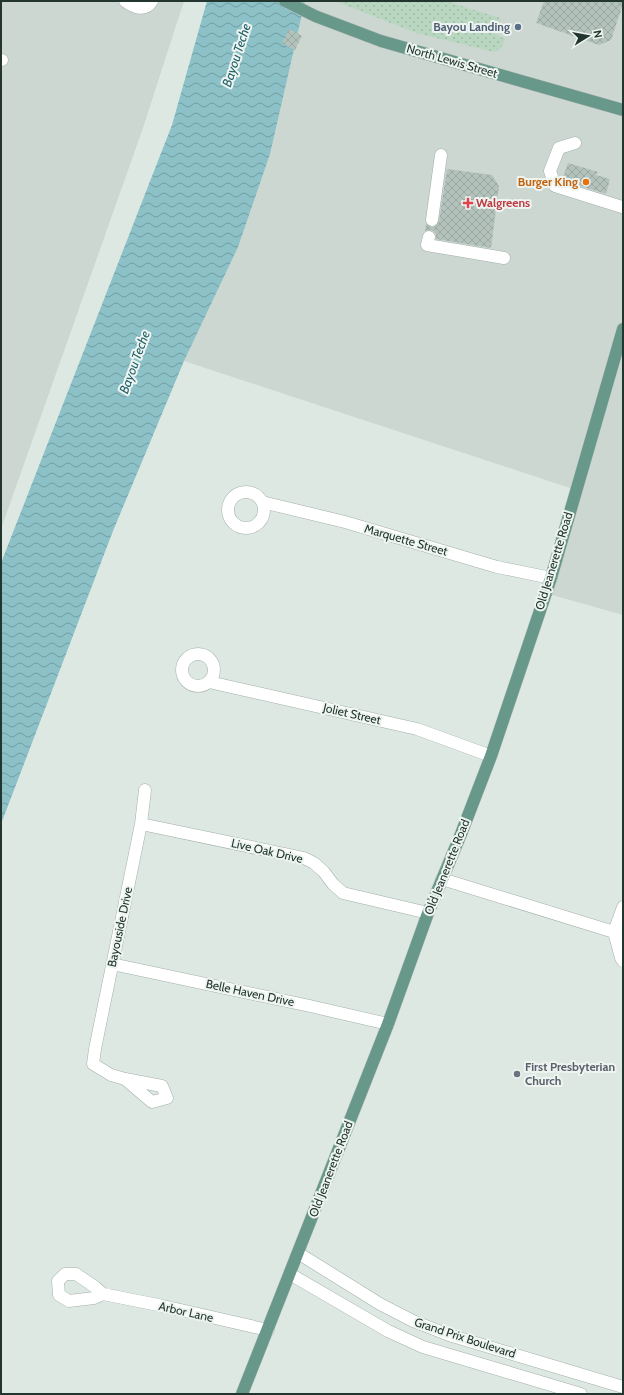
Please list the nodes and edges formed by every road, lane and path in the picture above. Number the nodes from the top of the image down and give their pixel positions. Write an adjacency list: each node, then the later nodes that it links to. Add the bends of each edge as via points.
1 (125, 1): 2 (street, via 140,8 148,6)
2 (152, 1)
3 (285, 1): 4 (main road, North Lewis Street, via 315,16 381,41)
4 (623, 110)
5 (575, 143): 7 (street, via 559,148 550,171 555,186)
6 (441, 155): 8 (street)
7 (622, 208)
8 (432, 220)
9 (429, 237): 10 (street, via 427,245)
10 (504, 258)
11 (623, 330): 13 (main road, Old Jeanerette Road)
12 (262, 502): 13 (street, Marquette Street, via 345,522 497,567)
13 (551, 578): 15 (main road, Old Jeanerette Road)
14 (209, 682): 15 (street, Joliet Street, via 418,729)
15 (491, 756): 18 (main road, Old Jeanerette Road)
16 (146, 790): 17 (street, Bayouside Drive)
17 (141, 824): 20 (street, Live Oak Drive, via 304,858 314,863 343,893); 23 (street, Bayouside Drive)
18 (442, 879): 20 (main road, Old Jeanerette Road); 21 (street)
19 (623, 907): 21 (street)
20 (428, 913): 24 (main road, Old Jeanerette Road)
21 (619, 934): 22 (street)
22 (623, 960)
23 (112, 964): 24 (street, Belle Haven Drive); 25 (street, Bayouside Drive, via 93,1064 111,1075)
24 (388, 1024): 26 (main road, Old Jeanerette Road)
25 (125, 1079)
26 (298, 1253): 27 (main road, Old Jeanerette Road); 30 (street, Grand Prix Boulevard, via 380,1304 413,1321 449,1335)
27 (290, 1274): 29 (main road, Old Jeanerette Road); 32 (street, Grand Prix Boulevard, via 388,1332 423,1347)
28 (103, 1294): 29 (street, Arbor Lane)
29 (268, 1330): 31 (main road, Old Jeanerette Road)
30 (623, 1387)
31 (242, 1394)
32 (581, 1394)

